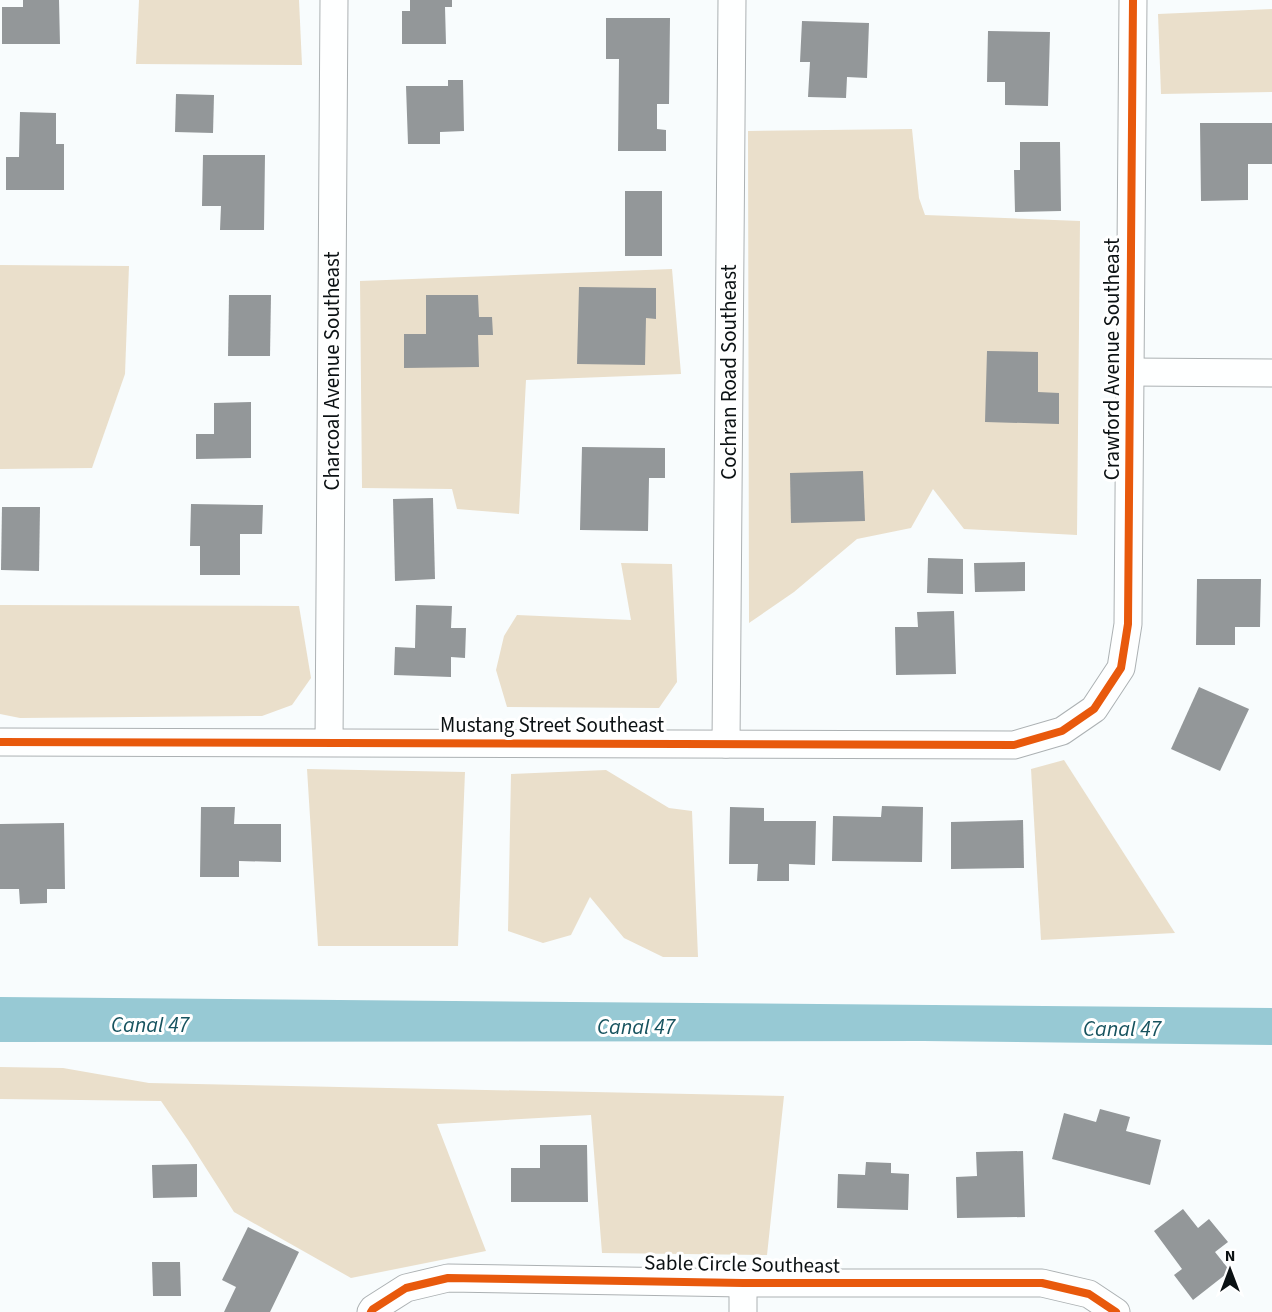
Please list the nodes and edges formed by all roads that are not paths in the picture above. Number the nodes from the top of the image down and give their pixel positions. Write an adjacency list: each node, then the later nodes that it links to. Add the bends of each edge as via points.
1 (334, 0): 8 (street, Charcoal Avenue Southeast)
2 (732, 0): 9 (street, Cochran Road Southeast)
3 (1133, 0): 4 (street, Crawford Avenue Southeast)
4 (1130, 372): 5 (street); 6 (street, Crawford Avenue Southeast, via 1128,624 1121,668)
5 (1272, 373)
6 (1094, 709): 9 (street, Mustang Street Southeast, via 1062,731 1014,745)
7 (0, 742): 8 (street, Mustang Street Southeast)
8 (329, 742): 9 (street, Mustang Street Southeast)
9 (726, 744)
10 (743, 1283): 11 (street, Sable Circle Southeast, via 448,1278 406,1287); 12 (street); 13 (street, Sable Circle Southeast, via 1042,1283 1089,1294)
11 (371, 1312)
12 (743, 1312)
13 (1116, 1312)

